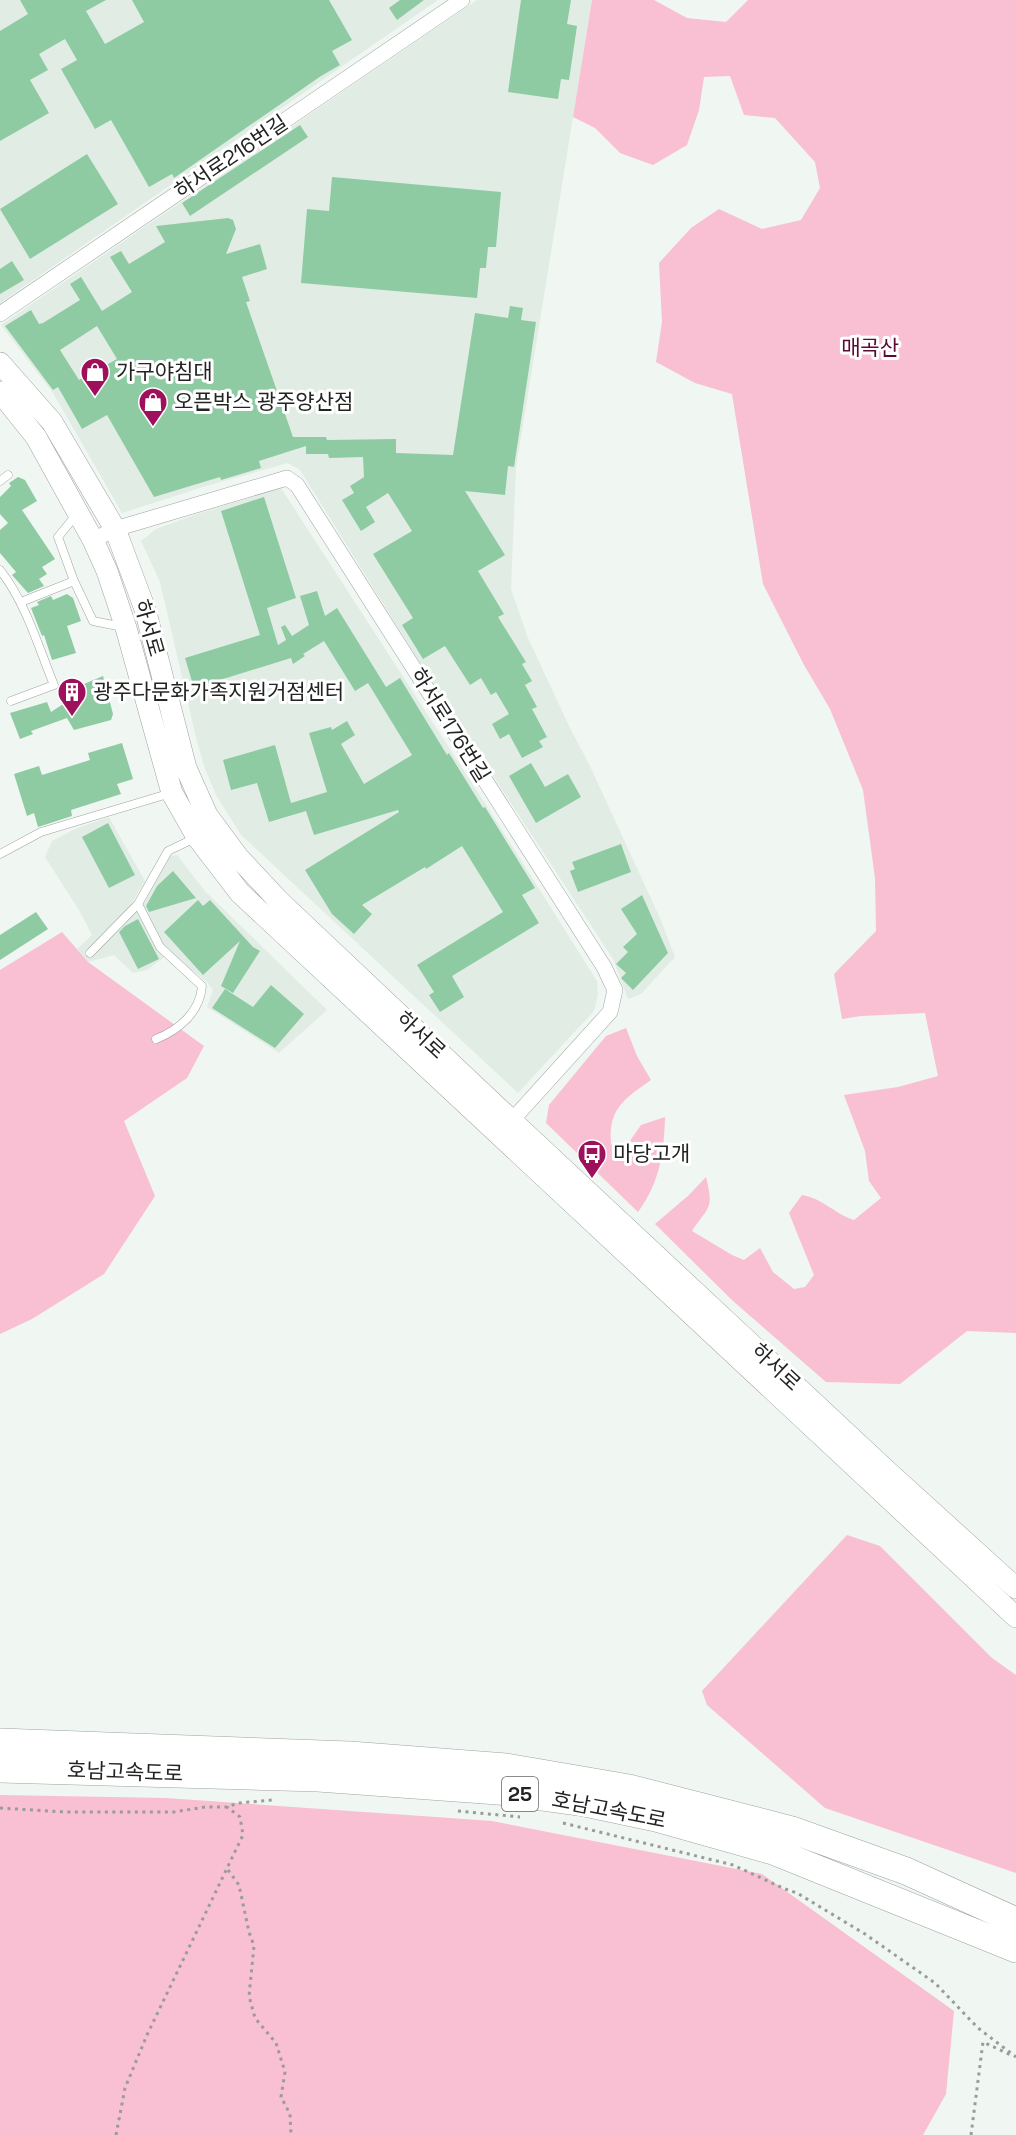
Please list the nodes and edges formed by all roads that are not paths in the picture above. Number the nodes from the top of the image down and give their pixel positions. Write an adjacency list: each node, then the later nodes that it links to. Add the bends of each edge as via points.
1 (462, 0): 2 (street, 하서로216번길)
2 (0, 314)
3 (0, 363): 8 (main road, 하서로, via 52,422)
4 (0, 392): 7 (main road, 하서로, via 36,437)
5 (8, 475): 6 (lane)
6 (0, 481)
7 (79, 512): 9 (main road, 하서로); 11 (lane, 하서로, via 58,537)
8 (115, 529): 9 (street, 하서로176번길); 21 (main road, 하서로, via 145,609 186,768 207,816 279,901); 21 (street, 하서로176번길, via 287,478 297,485 615,990 610,1012)
9 (93, 540): 13 (main road, 하서로)
10 (0, 570): 12 (lane)
11 (74, 581): 12 (lane); 13 (lane, 하서로, via 93,621)
12 (21, 602): 14 (lane, via 54,685)
13 (126, 628): 15 (main road, 하서로)
14 (11, 701)
15 (172, 792): 16 (main road, 하서로); 17 (lane, via 41,832)
16 (197, 837): 18 (lane, via 168,851); 21 (main road, 하서로, via 240,893)
17 (0, 854)
18 (138, 904): 19 (lane); 20 (lane, via 160,947 202,986 201,997 190,1016 173,1032)
19 (90, 953)
20 (156, 1039)
21 (506, 1128): 22 (main road, 하서로); 23 (main road, 하서로)
22 (1016, 1588)
23 (1016, 1617)
24 (0, 1742): 26 (highway, 호남고속도로 / 25, via 350,1755 506,1767 629,1788 792,1830 906,1871)
25 (4, 1769): 27 (highway, 호남고속도로 / 25, via 318,1778 498,1791 585,1803 656,1818 773,1851)
26 (1016, 1921)
27 (1016, 1949)

